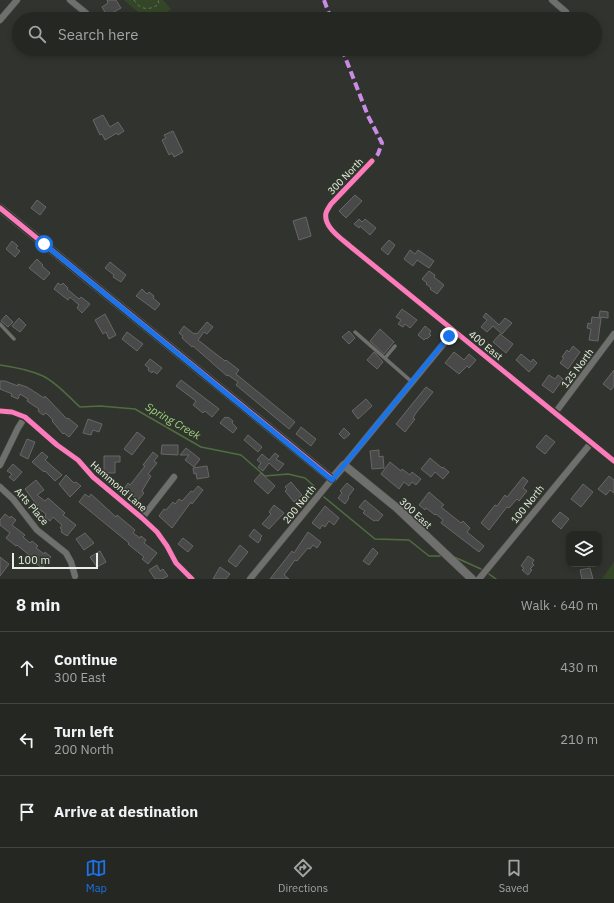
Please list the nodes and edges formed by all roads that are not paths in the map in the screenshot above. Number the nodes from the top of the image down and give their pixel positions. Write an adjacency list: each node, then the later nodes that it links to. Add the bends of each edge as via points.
1 (17, 0): 6 (street)
2 (70, 0): 4 (street)
3 (552, 0): 5 (street)
4 (84, 12)
5 (566, 12)
6 (0, 20)
7 (372, 162): 8 (street, 300 North)
8 (330, 204): 11 (street, 400 East, via 326,212 326,221 333,231)
9 (0, 208): 26 (street)
10 (0, 324): 14 (lane)
11 (454, 331): 17 (street, 200 North); 19 (street, 400 East)
12 (355, 332): 16 (lane)
13 (614, 334): 19 (street, 125 North)
14 (14, 339)
15 (395, 346): 16 (lane)
16 (385, 358): 17 (lane)
17 (412, 382): 24 (street, 200 North)
18 (0, 411): 20 (street, Hammond Lane)
19 (555, 413): 21 (street, 400 East)
20 (25, 417): 23 (street); 28 (street, Hammond Lane, via 78,460 93,477)
21 (591, 443): 22 (street, 400 East); 33 (street, 100 North)
22 (614, 461)
23 (0, 465)
24 (344, 465): 26 (street, 200 North); 32 (street, 300 East, via 397,508)
25 (174, 477): 28 (street)
26 (332, 480): 31 (street, 200 North)
27 (0, 487): 29 (street, Arts Place, via 38,530 66,554)
28 (142, 518): 30 (street, Hammond Lane, via 157,532 176,563)
29 (75, 576)
30 (192, 579)
31 (250, 579)
32 (472, 579)
33 (479, 579)

